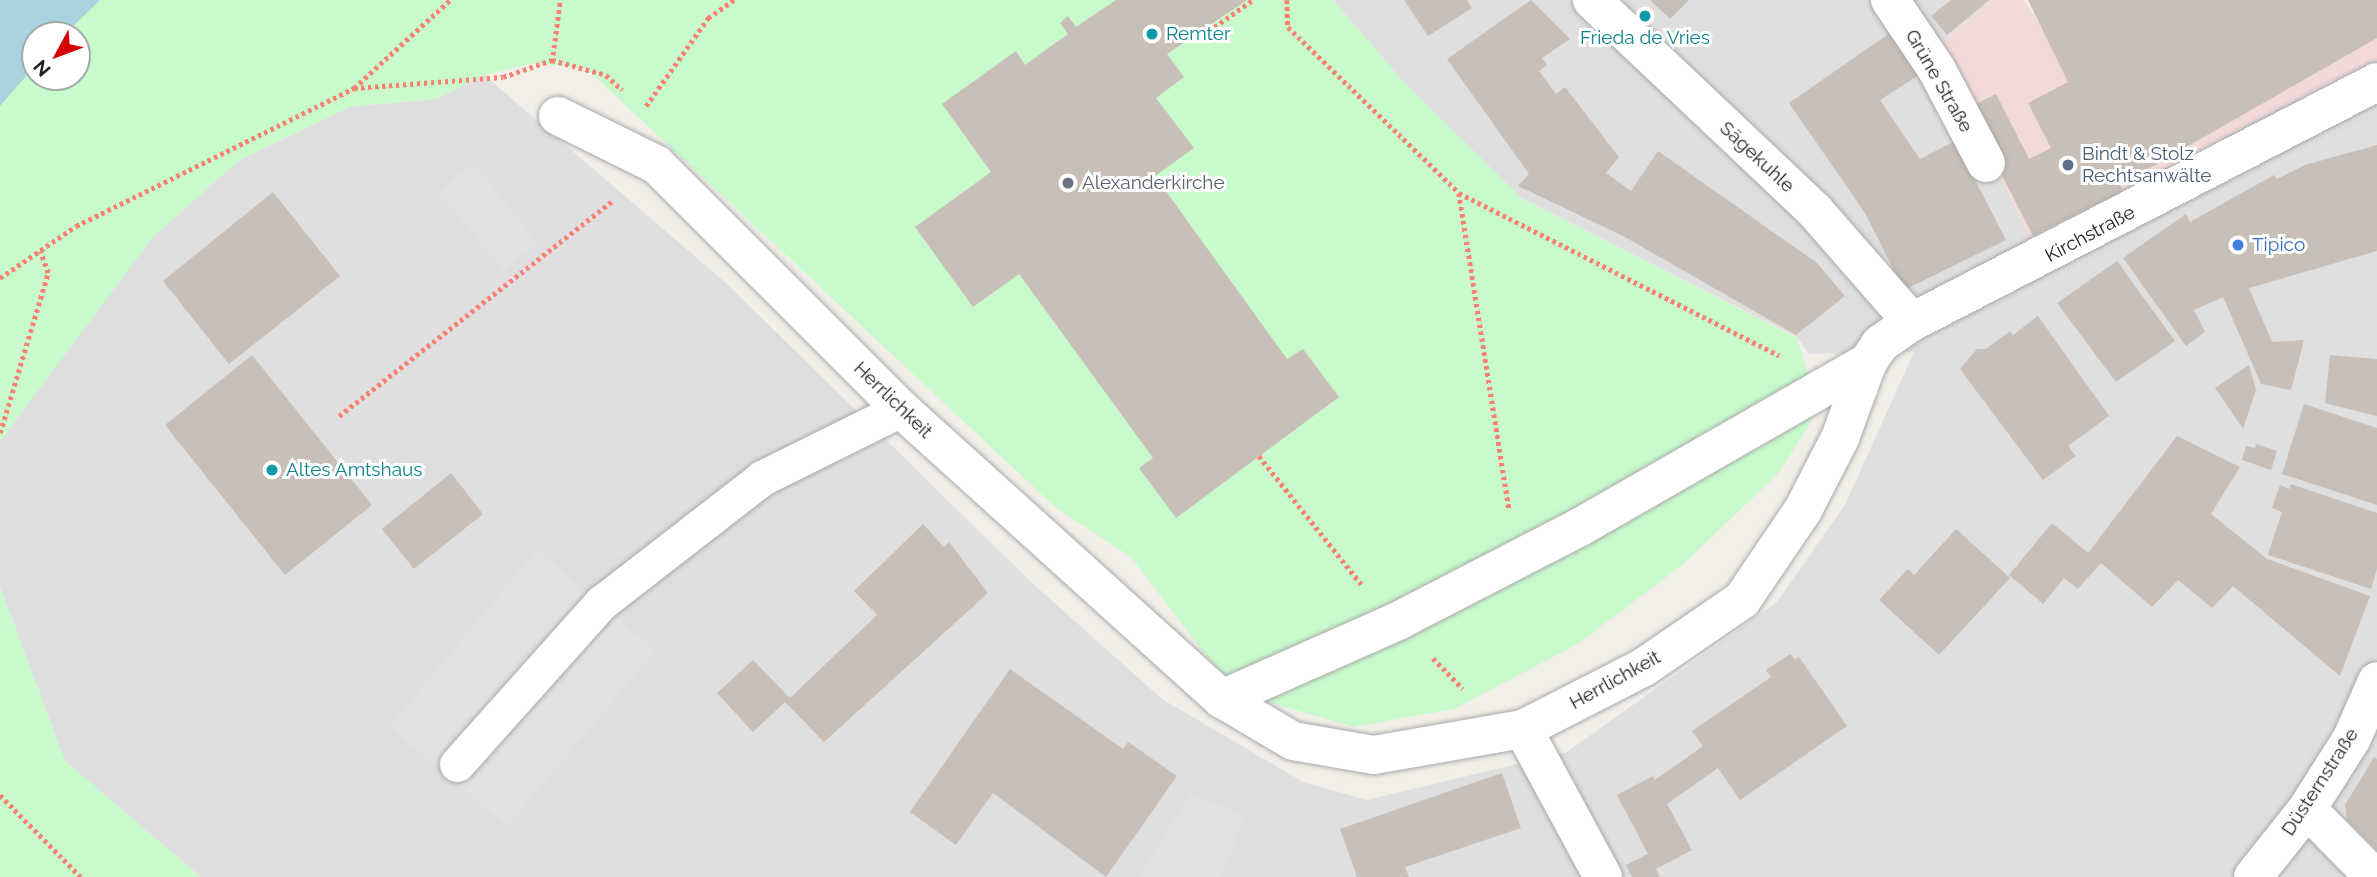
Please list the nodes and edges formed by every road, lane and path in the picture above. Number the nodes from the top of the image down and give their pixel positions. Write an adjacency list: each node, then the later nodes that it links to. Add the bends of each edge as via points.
1 (450, 0): 16 (path, via 354,88 76,226)
2 (560, 0): 9 (path)
3 (734, 0): 11 (path, via 708,18)
4 (1253, 0): 8 (path)
5 (1287, 0): 15 (path, via 1288,27)
6 (1592, 0): 18 (street, Sägekuhle, via 1815,211)
7 (1889, 0): 13 (street, Grüne Straße, via 1937,70)
8 (1197, 39)
9 (552, 60)
10 (2377, 82): 18 (street, Kirchstraße)
11 (643, 110)
12 (558, 116): 14 (street, Herrlichkeit)
13 (1986, 163)
14 (657, 165): 21 (street, Herrlichkeit); 22 (path)
15 (1459, 193): 19 (path); 24 (path, via 1510,513)
16 (40, 251): 17 (path); 23 (path, via 48,273)
17 (0, 278)
18 (1912, 323): 20 (street, Herrlichkeit, via 1880,344)
19 (1790, 360)
20 (1868, 362): 24 (street, Herrlichkeit); 27 (street, Herrlichkeit, via 1840,438 1803,510 1742,600 1644,667)
21 (901, 409): 26 (street, Herrlichkeit); 28 (lane, via 762,478 601,603)
22 (339, 416)
23 (0, 433)
24 (1529, 553): 26 (street, Herrlichkeit, via 1400,620)
25 (2377, 681): 30 (street, Düsternstraße, via 2352,738)
26 (1222, 699): 27 (street, Herrlichkeit, via 1293,741 1374,755)
27 (1523, 729): 32 (street)
28 (457, 764)
29 (0, 794): 31 (path)
30 (2307, 809): 33 (street, Düsternstraße); 34 (street)
31 (81, 877)
32 (1603, 877)
33 (2253, 877)
34 (2374, 877)

